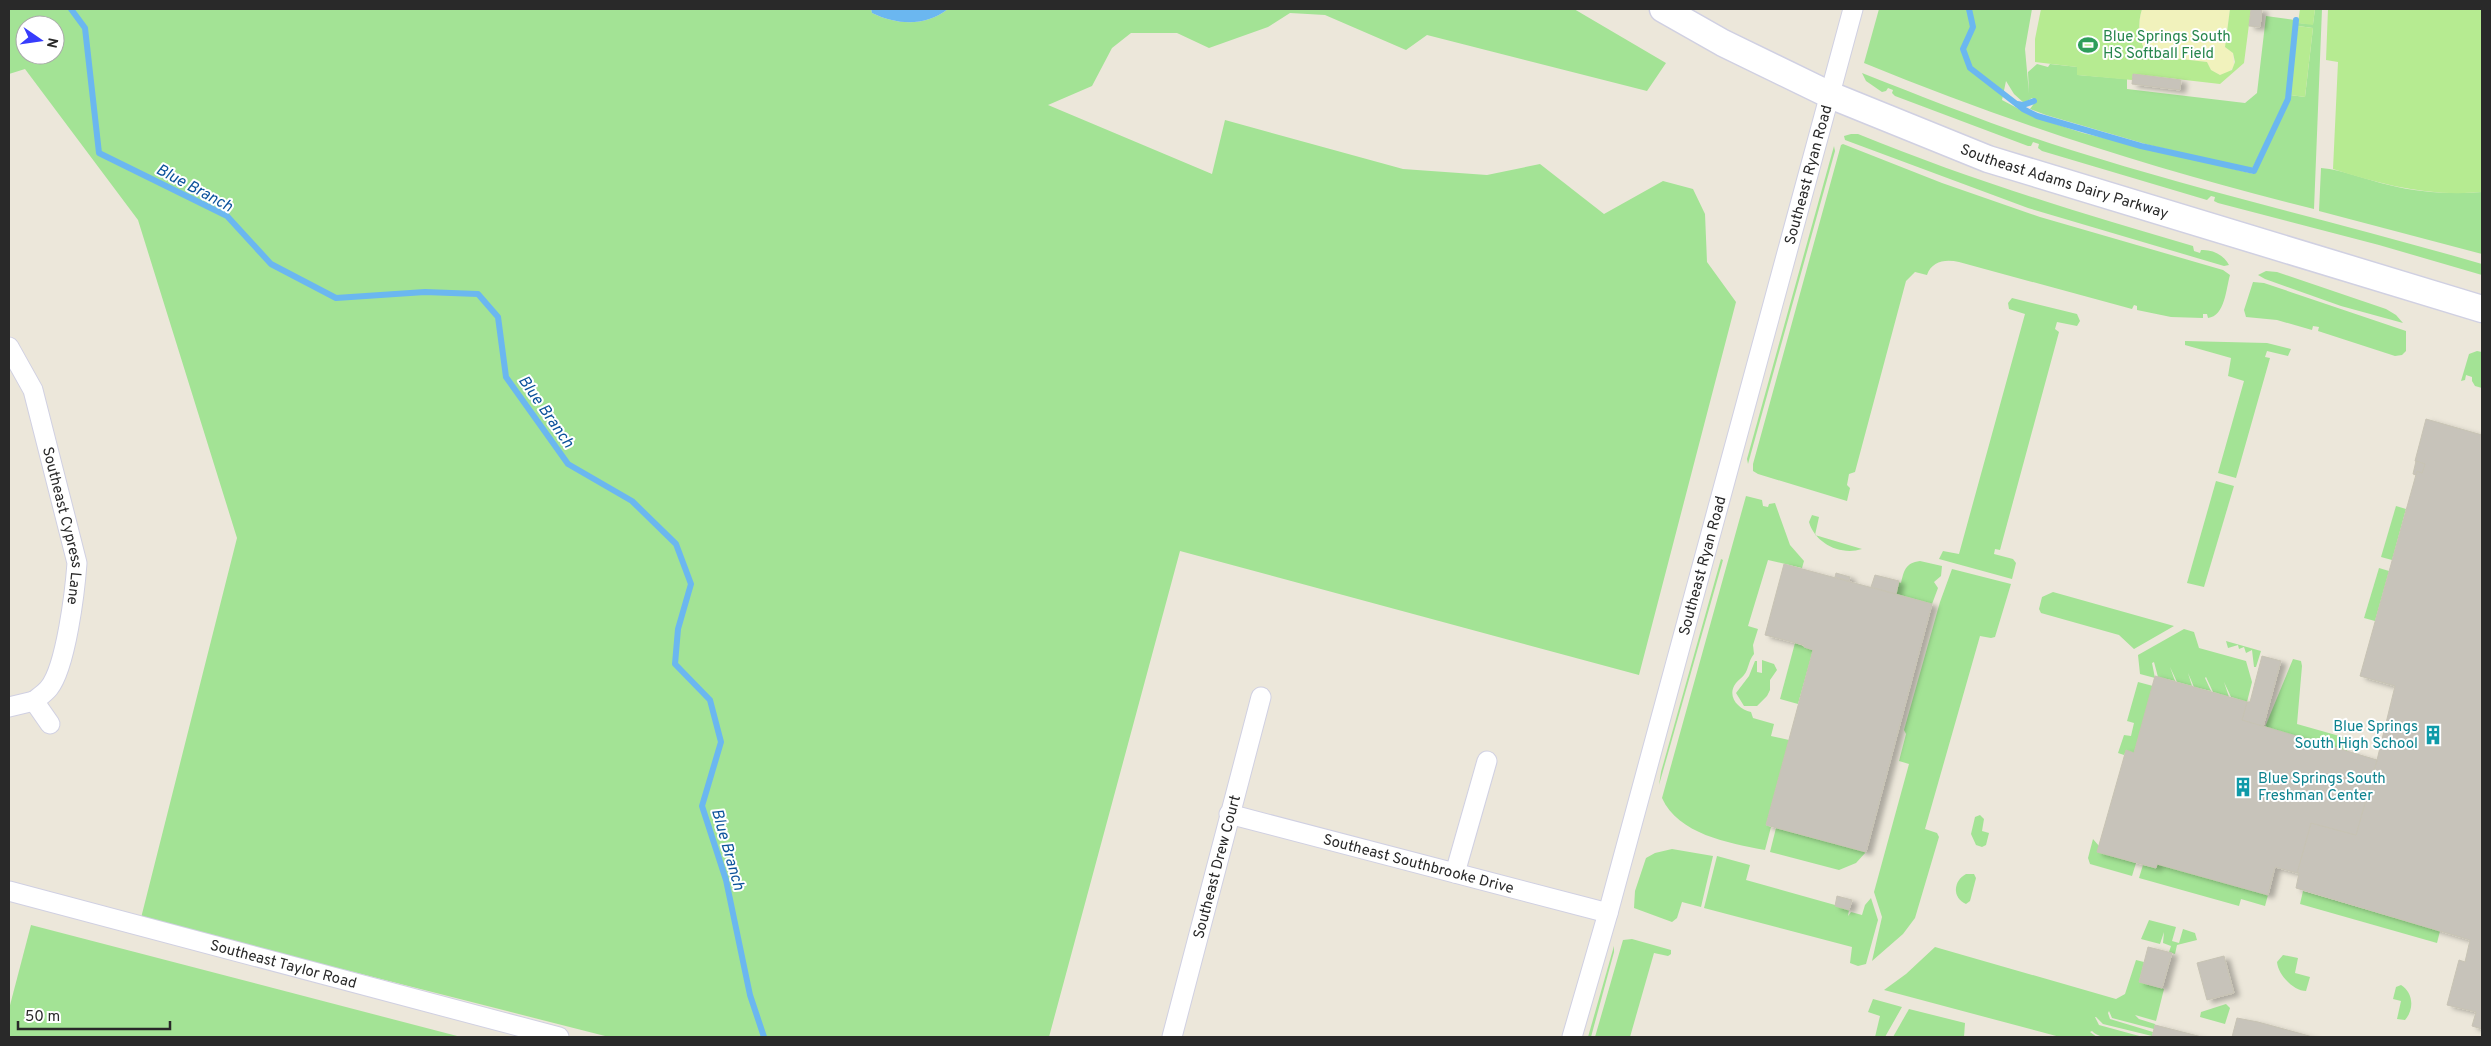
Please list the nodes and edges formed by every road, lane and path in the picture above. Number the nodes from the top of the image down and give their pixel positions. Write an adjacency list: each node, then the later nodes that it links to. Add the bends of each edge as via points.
1 (1663, 9): 3 (main road, Southeast Adams Dairy Parkway, via 1732,48)
2 (1853, 9): 3 (street, Southeast Ryan Road)
3 (1830, 95): 4 (main road, Southeast Adams Dairy Parkway, via 1988,159); 14 (street, Southeast Ryan Road)
4 (2482, 309)
5 (9, 348): 7 (street, Southeast Cypress Lane, via 33,390 77,563 60,666 50,687)
6 (1261, 697): 11 (street, Southeast Drew Court)
7 (34, 701): 8 (street); 9 (street)
8 (9, 707)
9 (50, 724)
10 (1487, 761): 12 (street)
11 (1229, 814): 12 (street, Southeast Southbrooke Drive); 16 (street, Southeast Drew Court)
12 (1454, 873): 14 (street, Southeast Southbrooke Drive)
13 (9, 890): 15 (street, Southeast Taylor Road)
14 (1608, 914): 17 (street, Southeast Ryan Road)
15 (559, 1037)
16 (1172, 1037)
17 (1572, 1037)

